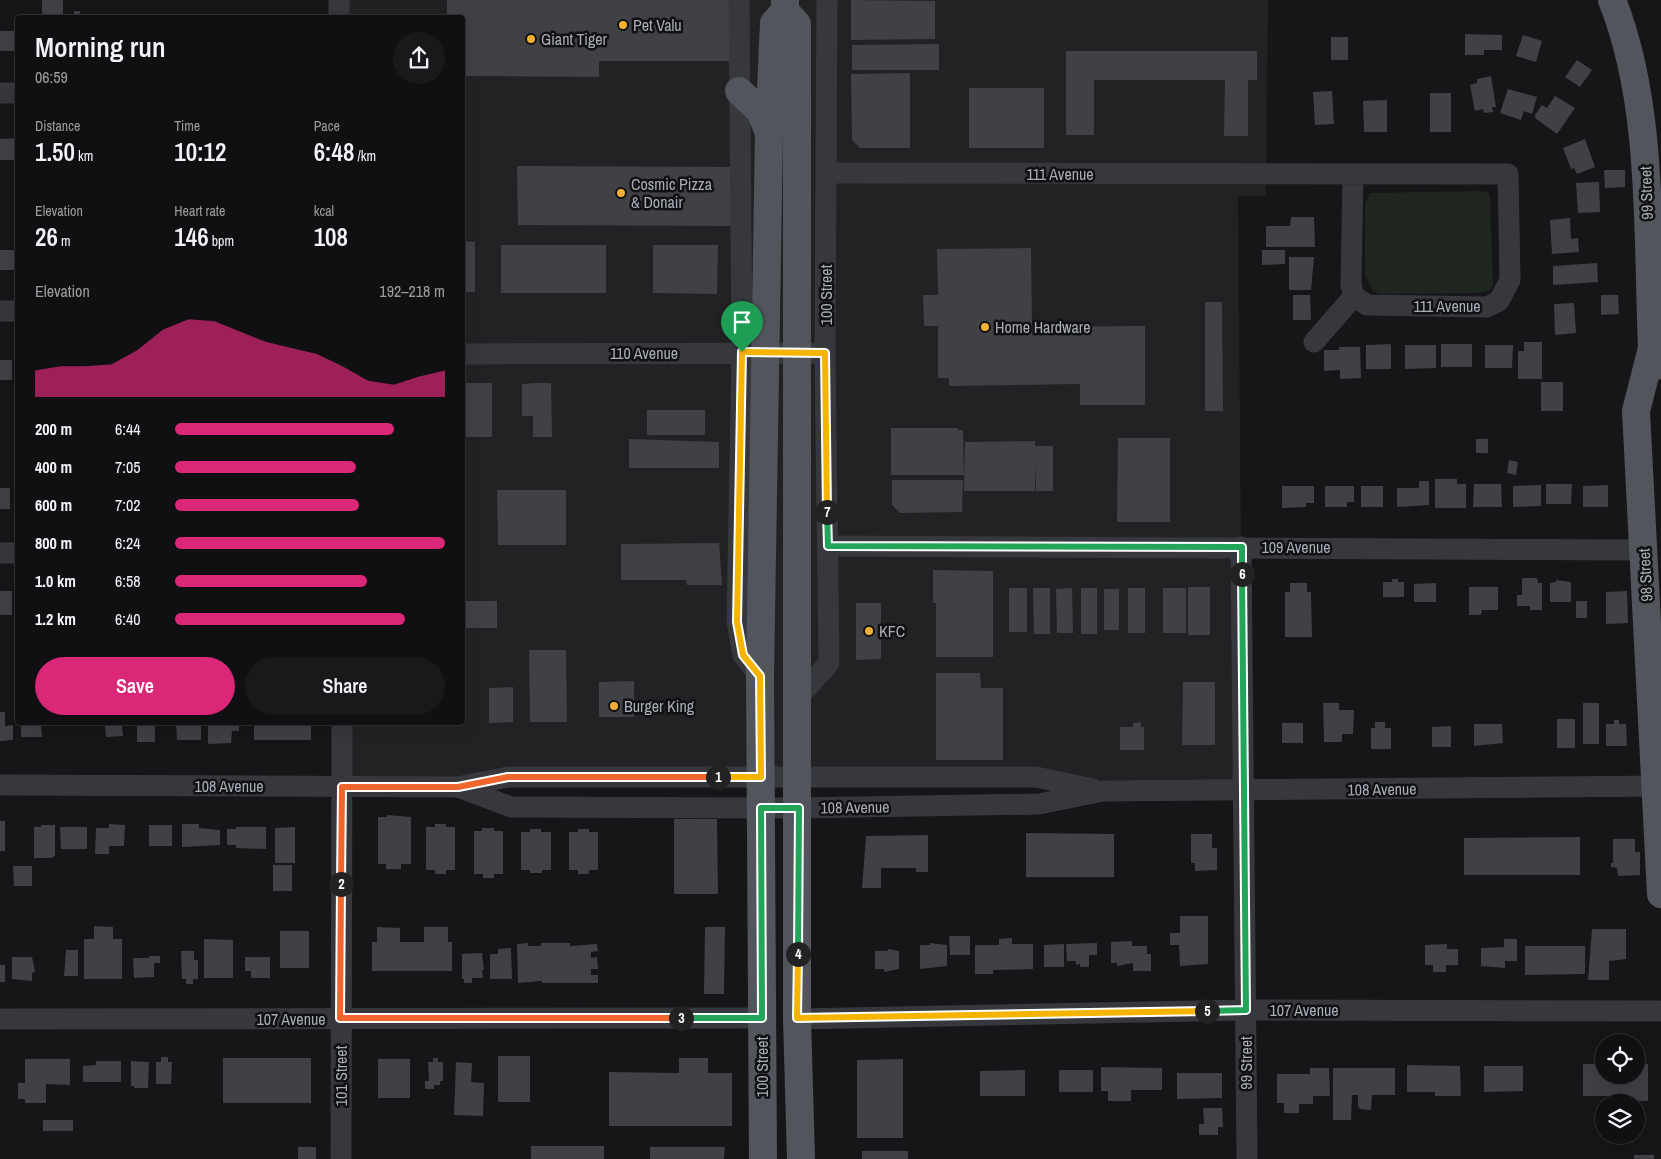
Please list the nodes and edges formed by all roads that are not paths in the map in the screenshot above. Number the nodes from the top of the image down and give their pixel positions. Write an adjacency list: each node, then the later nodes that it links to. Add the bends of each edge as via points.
1 (339, 0): 6 (street)
2 (739, 0): 7 (street, 100 Street)
3 (827, 0): 11 (street, 100 Street)
4 (1612, 0): 17 (main road, 99 Street, via 1636,85 1644,150)
5 (785, 6): 10 (main road, 100 Street, via 774,23); 19 (main road, 100 Street, via 797,24)
6 (339, 15)
7 (739, 91): 10 (main road, via 760,111); 18 (street, 100 Street)
8 (0, 93): 9 (street)
9 (15, 93)
10 (769, 133): 18 (main road, 100 Street)
11 (826, 173): 12 (street, 111 Avenue); 20 (street, 100 Street)
12 (1353, 175): 13 (street, via 1351,285); 13 (street, 111 Avenue, via 1508,174 1510,280 1499,301 1487,307 1367,305)
13 (1354, 296): 16 (street)
14 (0, 311): 15 (street)
15 (15, 311)
16 (1314, 342)
17 (1652, 348): 22 (main road, 99 Street); 25 (main road, 98 Street, via 1636,411)
18 (754, 352): 19 (street, 110 Avenue); 21 (street, 110 Avenue); 30 (main road, 100 Street)
19 (798, 352): 20 (street, 110 Avenue); 28 (main road, 100 Street)
20 (825, 353): 23 (street, 100 Street)
21 (465, 354)
22 (1661, 390)
23 (828, 546): 24 (street, 109 Avenue); 28 (street, 100 Street, via 830,664)
24 (1242, 547): 25 (street, 109 Avenue); 37 (street, 99 Street)
25 (1644, 550): 35 (main road, 98 Street)
26 (0, 553): 27 (street)
27 (15, 553)
28 (798, 698): 31 (main road, 100 Street)
29 (342, 725): 33 (street, 101 Street)
30 (761, 777): 31 (street, 108 Avenue); 34 (street, 108 Avenue, via 508,777); 38 (main road, 100 Street)
31 (798, 777): 36 (street, 108 Avenue, via 1036,776); 39 (main road, 100 Street)
32 (0, 785): 33 (street, 108 Avenue)
33 (342, 787): 34 (street, 108 Avenue); 44 (street, 101 Street)
34 (458, 787): 38 (street, 108 Avenue, via 511,807)
35 (1658, 787): 37 (street, 108 Avenue); 40 (main road, 98 Street)
36 (1103, 791): 37 (street, 108 Avenue); 39 (street, 108 Avenue, via 1038,804)
37 (1243, 791): 41 (street, 99 Street)
38 (761, 808): 39 (street, 108 Avenue); 45 (main road, 100 Street)
39 (799, 808): 46 (main road, 100 Street)
40 (1661, 894)
41 (1246, 1010): 42 (street, 107 Avenue); 46 (street, 107 Avenue); 50 (street, 99 Street)
42 (1661, 1011)
43 (0, 1018): 44 (street, 107 Avenue)
44 (340, 1018): 45 (street, 107 Avenue); 47 (street, 101 Street)
45 (762, 1018): 48 (main road, 100 Street)
46 (797, 1018): 49 (main road, 100 Street)
47 (341, 1159)
48 (763, 1159)
49 (800, 1159)
50 (1247, 1159)

